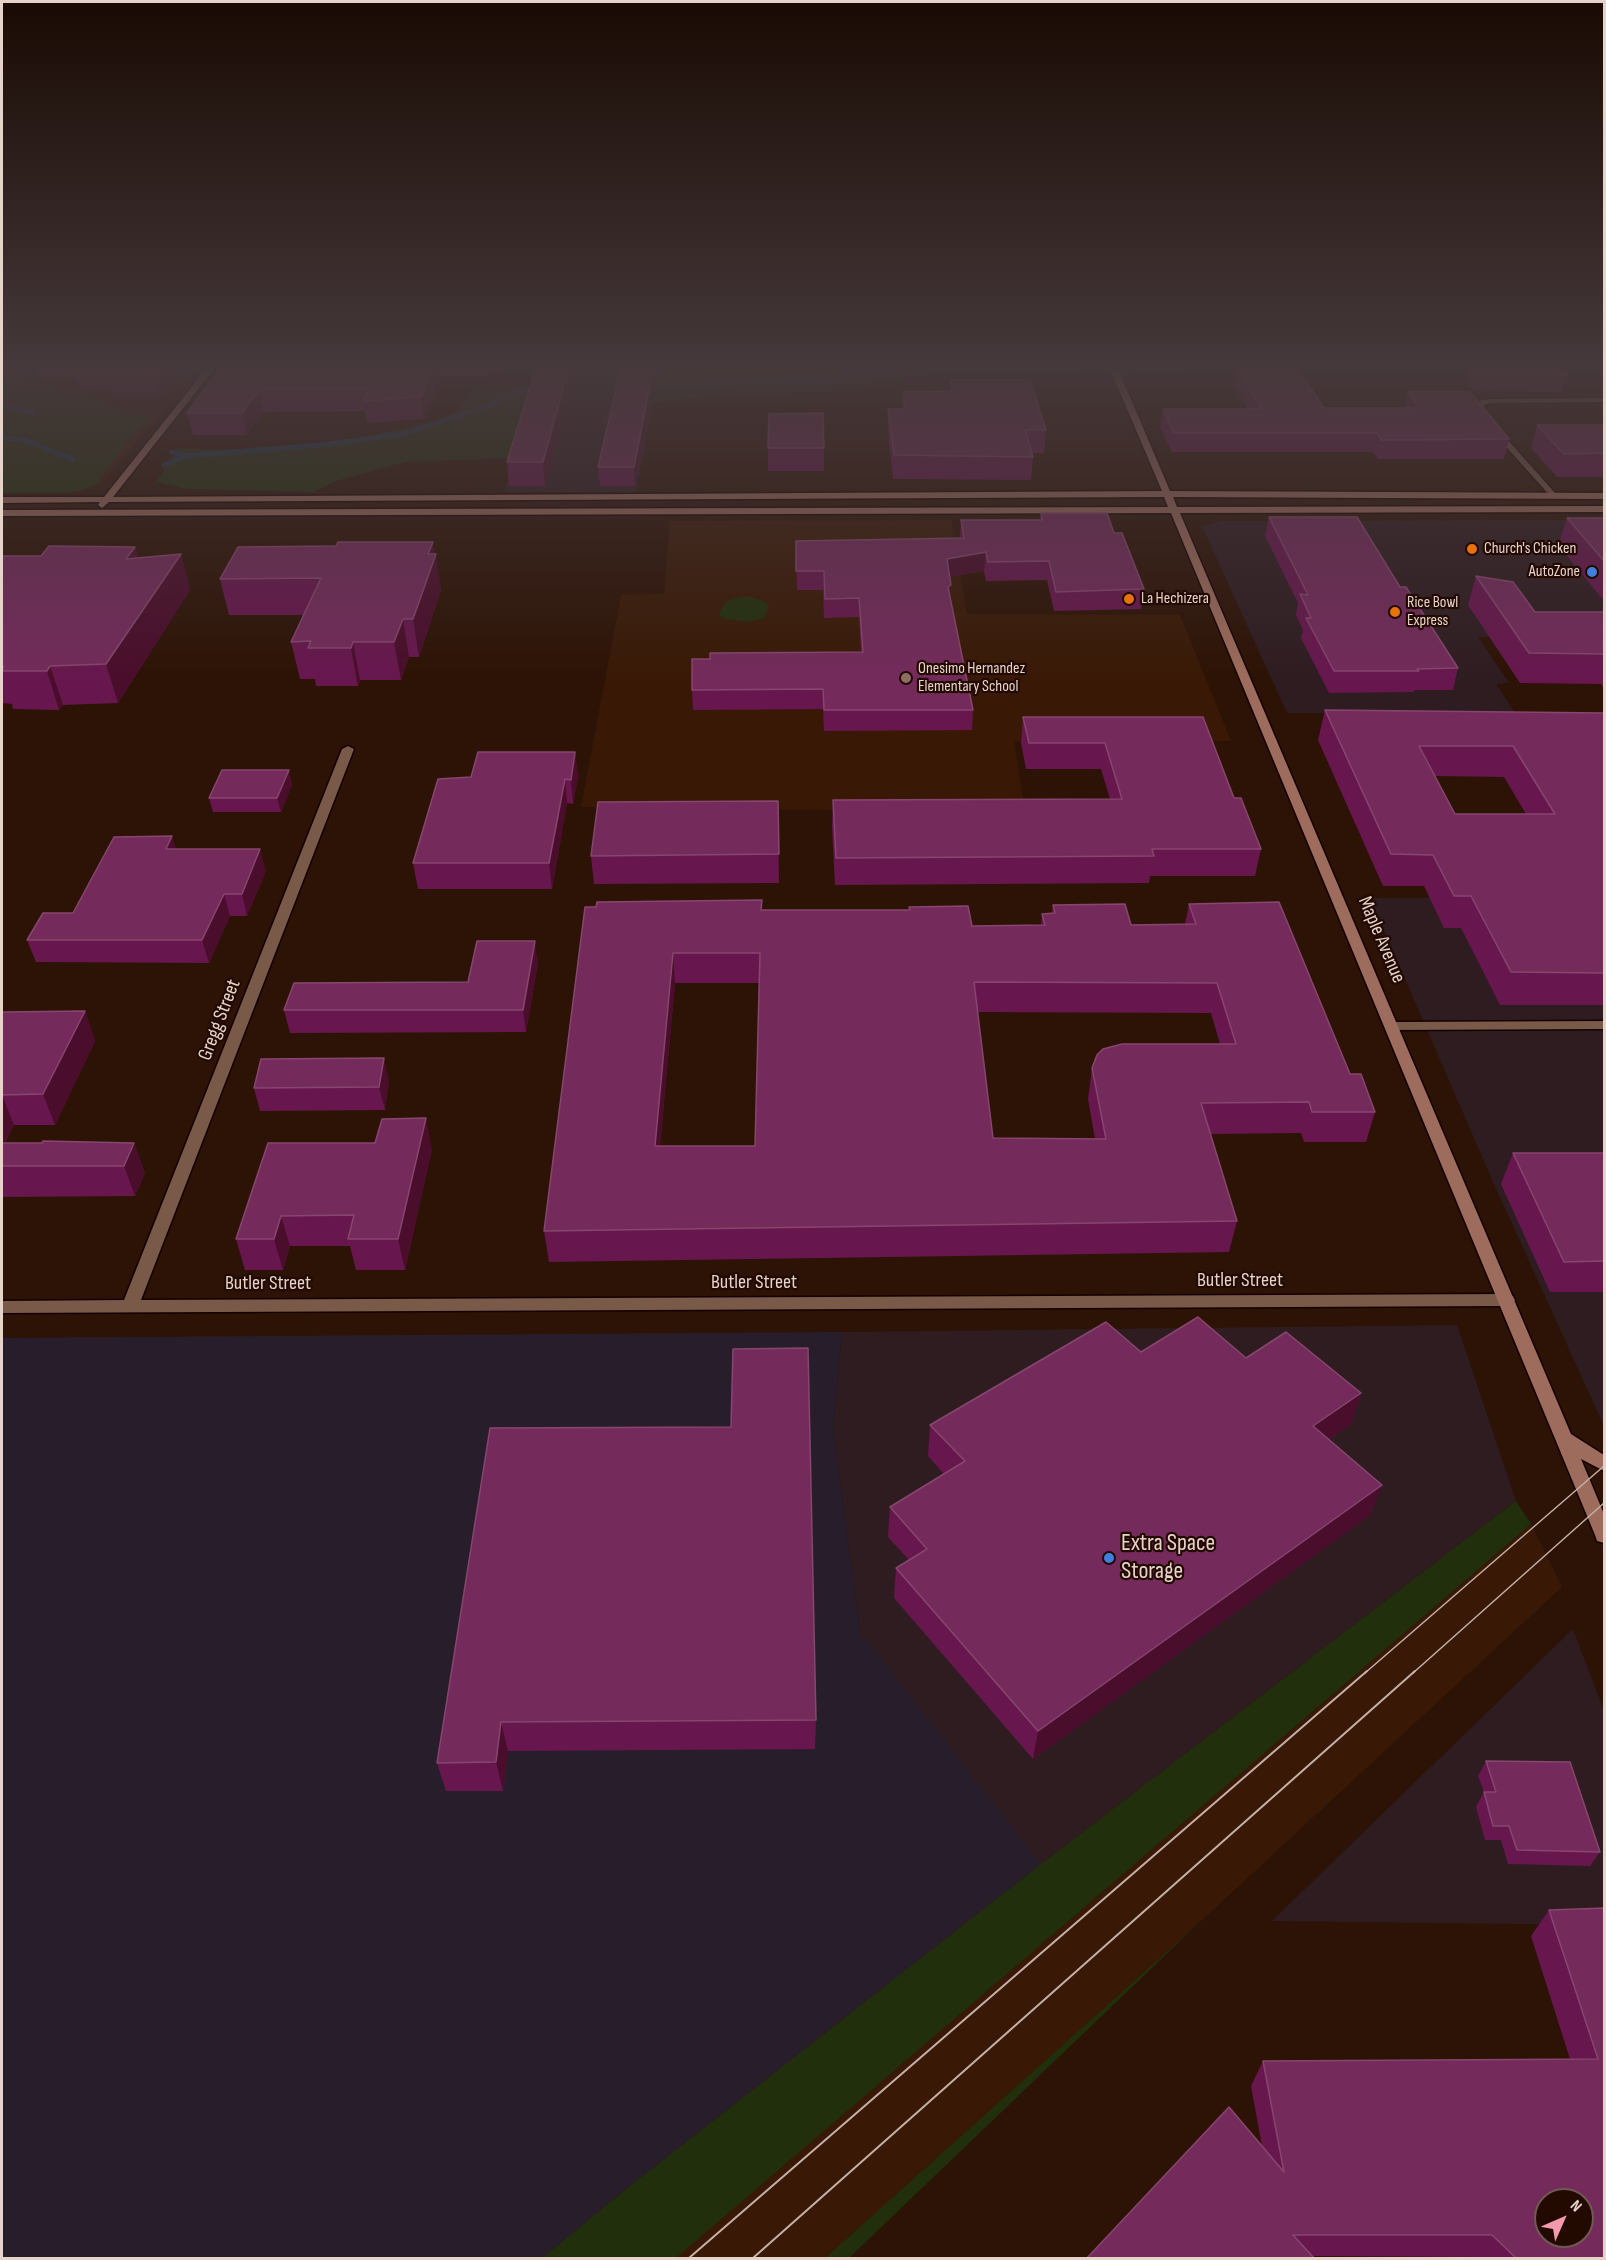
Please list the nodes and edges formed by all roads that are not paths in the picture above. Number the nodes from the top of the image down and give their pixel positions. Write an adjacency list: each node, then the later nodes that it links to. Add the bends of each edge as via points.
1 (131, 469): 11 (main road)
2 (1157, 469): 4 (main road, Maple Avenue)
3 (1529, 469): 7 (street)
4 (1167, 494): 5 (main road); 6 (main road); 16 (main road, Maple Avenue)
5 (1364, 495): 7 (main road); 12 (main road)
6 (953, 496): 9 (main road); 15 (main road)
7 (1552, 496): 8 (main road); 13 (main road)
8 (1605, 496)
9 (621, 498): 11 (main road); 17 (main road)
10 (2, 500): 11 (main road)
11 (107, 500): 19 (main road)
12 (1375, 509): 13 (main road); 16 (main road)
13 (1564, 509): 14 (main road)
14 (1605, 509)
15 (940, 510): 16 (main road); 17 (main road)
16 (1172, 510): 22 (main road, Maple Avenue, via 1213,598)
17 (619, 511): 19 (main road)
18 (2, 513): 19 (main road)
19 (93, 514)
20 (348, 749): 24 (street, Gregg Street)
21 (1605, 1025): 22 (street)
22 (1392, 1026): 23 (main road, Maple Avenue)
23 (1507, 1300): 24 (street, Butler Street); 26 (main road, Maple Avenue)
24 (130, 1306): 25 (street, Butler Street)
25 (2, 1307)
26 (1565, 1438): 27 (main road); 28 (main road, Maple Avenue)
27 (1605, 1464)
28 (1605, 1535)

